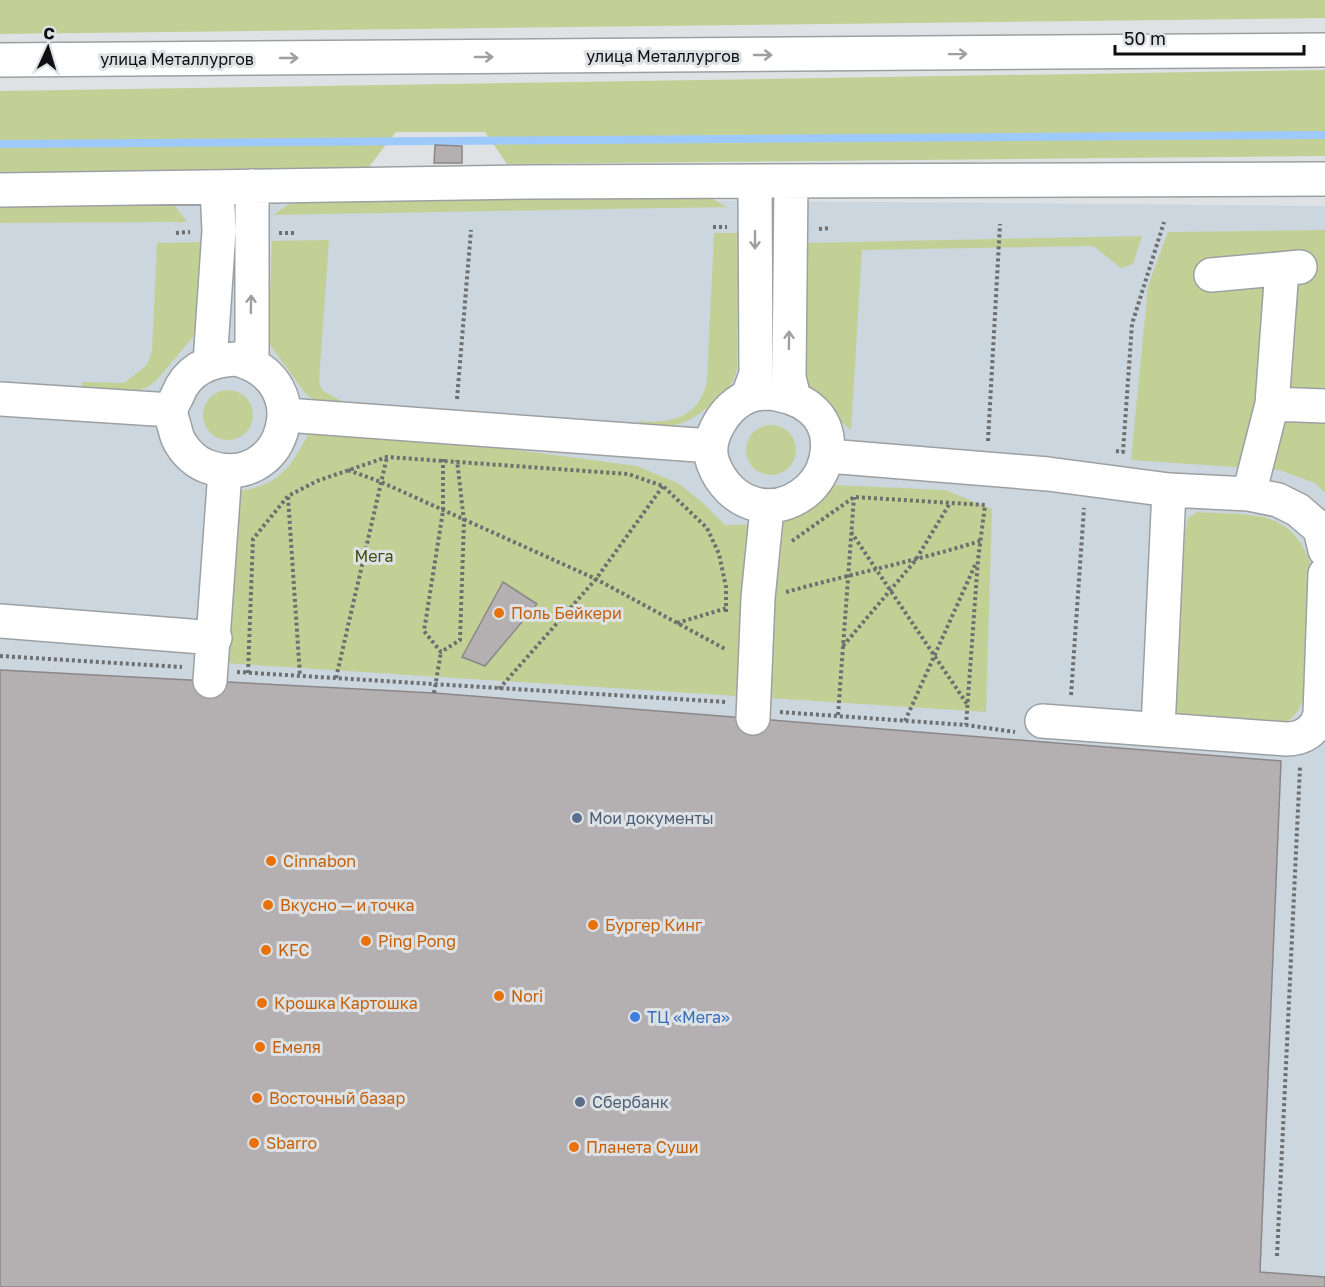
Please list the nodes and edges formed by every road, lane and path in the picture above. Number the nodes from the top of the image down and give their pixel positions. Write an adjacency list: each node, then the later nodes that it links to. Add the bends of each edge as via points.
1 (1325, 50): 2 (street, улица Металлургов, one-way to 1)
2 (0, 60)
3 (1325, 179): 4 (street)
4 (791, 181): 5 (street); 18 (street, one-way to 4, via 789,377)
5 (755, 182): 6 (street); 17 (street, one-way to 17, via 756,375)
6 (252, 186): 7 (street); 16 (street, one-way to 6)
7 (217, 187): 8 (street); 15 (street, via 219,231)
8 (0, 190)
9 (1164, 222): 29 (path, via 1132,324 1123,452)
10 (1000, 224): 26 (path)
11 (471, 230): 21 (path)
12 (297, 232): 13 (path)
13 (274, 233)
14 (1211, 275): 20 (street, via 1291,268)
15 (210, 363): 16 (street, via 236,359); 23 (street, via 195,370 182,385)
16 (252, 363): 24 (street, via 275,382)
17 (748, 396): 18 (street, via 772,393); 28 (street, via 720,422)
18 (794, 398): 32 (street, via 812,409 825,428)
19 (0, 399): 23 (street)
20 (1272, 404): 22 (street); 42 (street)
21 (457, 405)
22 (1325, 406)
23 (171, 410): 37 (street, via 185,450 202,465)
24 (286, 415): 28 (street); 37 (street, via 280,438 265,458 247,468)
25 (978, 441): 26 (path)
26 (988, 442): 27 (path)
27 (996, 443)
28 (711, 446): 46 (street, via 720,476 748,503)
29 (1111, 451)
30 (448, 454): 34 (path)
31 (455, 454): 35 (path)
32 (828, 456): 38 (street); 46 (street, via 821,473 798,498)
33 (387, 457): 34 (path); 36 (path); 39 (path)
34 (442, 461): 35 (path); 47 (path)
35 (457, 461): 40 (path, via 628,474); 48 (path)
36 (347, 470): 39 (path); 43 (path)
37 (225, 471): 72 (street)
38 (1086, 478): 41 (street); 84 (path)
39 (381, 482): 47 (path); 75 (path)
40 (663, 486): 58 (path); 61 (path, via 707,528 726,586)
41 (1169, 490): 42 (street); 85 (street)
42 (1249, 494): 52 (street, via 1278,500 1298,510 1320,529)
43 (288, 496): 73 (path, via 253,539); 74 (path)
44 (854, 497): 45 (path); 49 (path); 51 (path)
45 (950, 503): 50 (path, via 985,505); 54 (path)
46 (767, 508): 60 (street)
47 (443, 511): 48 (path); 68 (path, via 424,631)
48 (464, 521): 58 (path); 68 (path, via 460,640)
49 (851, 531): 55 (path); 57 (path)
50 (980, 541): 53 (path); 54 (path)
51 (786, 545)
52 (1325, 550)
53 (978, 560): 69 (path); 79 (path)
54 (915, 561): 55 (path); 59 (path)
55 (876, 568): 57 (path); 59 (path)
56 (1325, 574): 85 (street, via 1320,714 1311,732 1293,739)
57 (847, 575): 60 (path); 67 (path)
58 (596, 579): 64 (path); 77 (path)
59 (890, 590): 67 (path); 69 (path)
60 (758, 598): 61 (path); 80 (street)
61 (726, 609): 62 (path); 64 (path)
62 (726, 618)
63 (0, 621): 72 (street)
64 (676, 623): 66 (path)
65 (726, 638): 66 (path)
66 (726, 647): 71 (path)
67 (842, 647): 81 (path)
68 (441, 652): 76 (path)
69 (934, 655): 79 (path); 82 (path)
70 (0, 656): 72 (path)
71 (730, 656)
72 (212, 663): 73 (path)
73 (248, 673): 74 (path)
74 (300, 676): 75 (path)
75 (336, 678): 76 (path)
76 (437, 686): 77 (path); 78 (path)
77 (498, 690): 80 (path)
78 (434, 693)
79 (967, 704): 83 (path)
80 (754, 711): 81 (path)
81 (838, 715): 82 (path)
82 (905, 721): 83 (path)
83 (966, 725): 84 (path)
84 (1043, 725): 85 (street)
85 (1158, 729)
86 (1300, 765): 87 (path)
87 (1277, 1256)

